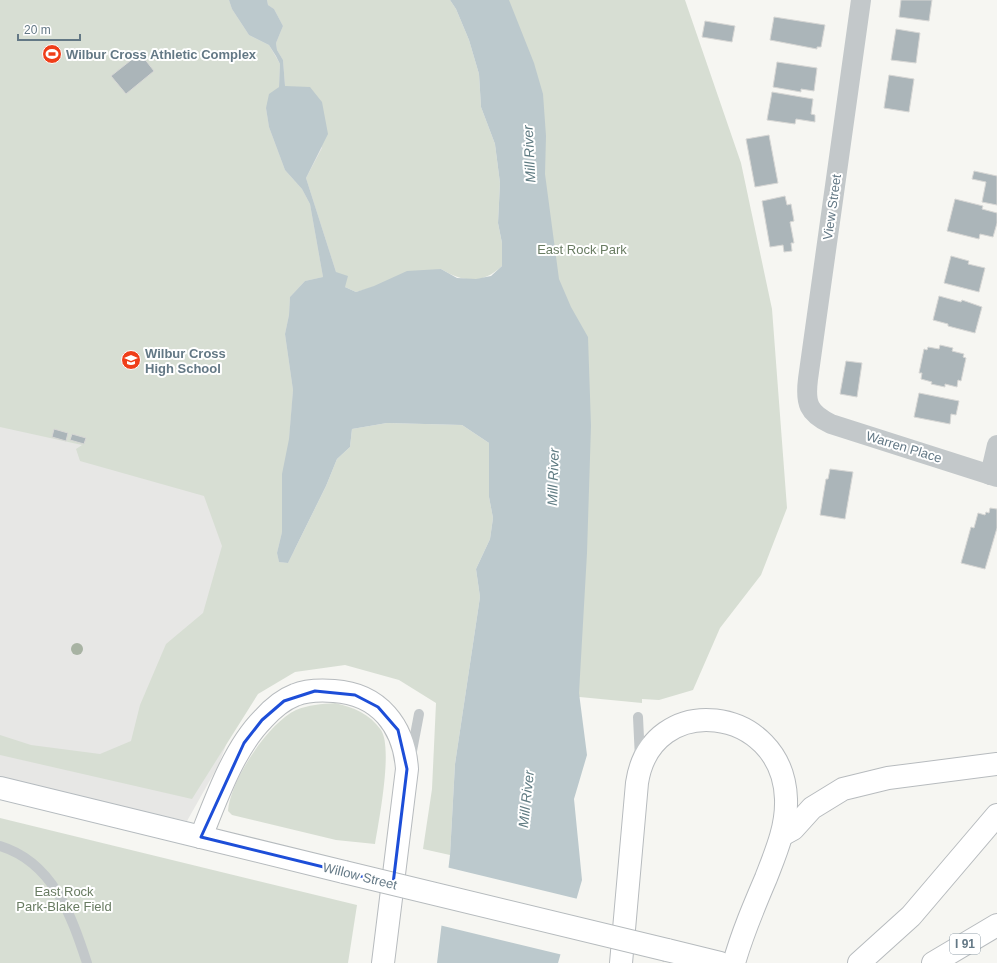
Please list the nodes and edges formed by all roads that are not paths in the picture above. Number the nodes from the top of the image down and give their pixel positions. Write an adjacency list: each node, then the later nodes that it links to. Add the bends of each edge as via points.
1 (861, 0): 2 (street, View Street, via 807,389 808,403)
2 (813, 413): 4 (street, Warren Place, via 831,424)
3 (997, 446): 4 (street)
4 (994, 476)
5 (419, 714): 9 (lane)
6 (638, 717): 8 (lane)
7 (997, 764): 12 (main road, via 888,778 843,789 812,808 793,829)
8 (641, 767): 12 (main road, via 647,755 664,735 684,724 695,721 722,721 746,729 765,744 782,778 786,800); 19 (main road, via 637,783)
9 (407, 769): 13 (main road, via 406,753 401,738 394,724 378,707 362,698 340,691 316,691 296,695 272,710 252,731 234,762); 18 (main road)
10 (0, 788): 13 (main road, Willow Street)
11 (997, 814): 16 (main road, via 920,907)
12 (782, 835): 21 (main road)
13 (201, 837): 20 (main road, Willow Street, bridge)
14 (0, 846): 17 (lane, via 22,855 46,875 66,906)
15 (997, 925): 22 (main road, I 91)
16 (859, 962)
17 (87, 963)
18 (383, 963)
19 (621, 963)
20 (720, 963)
21 (734, 963)
22 (933, 963)

